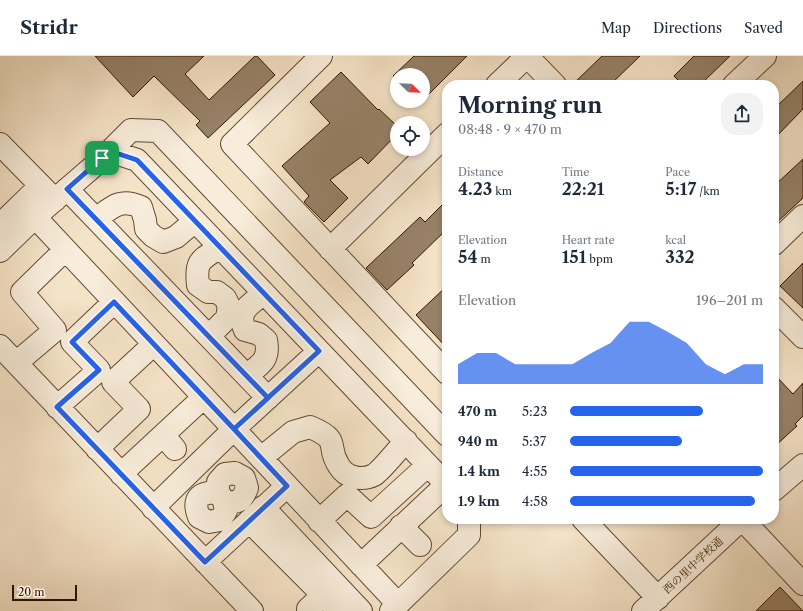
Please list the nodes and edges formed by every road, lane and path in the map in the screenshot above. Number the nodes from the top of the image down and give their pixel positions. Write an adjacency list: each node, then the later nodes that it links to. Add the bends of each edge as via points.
1 (321, 56): 18 (street, via 232,144)
2 (527, 56): 4 (street); 5 (street)
3 (765, 56): 6 (street)
4 (502, 80)
5 (551, 80)
6 (739, 80)
7 (442, 139): 18 (street)
8 (0, 144): 10 (street)
9 (102, 158): 10 (street); 14 (street, via 119,154 137,160); 36 (street, via 131,130 158,131)
10 (61, 194): 12 (street); 13 (street); 15 (street, via 34,192)
11 (803, 216): 16 (street)
12 (35, 217): 19 (street); 20 (street)
13 (96, 219): 14 (street, via 114,205 130,202 141,207 146,229 163,242 176,237); 24 (street)
14 (195, 221): 17 (street)
15 (0, 224)
16 (779, 239)
17 (220, 247): 21 (street); 24 (street, via 200,262 196,272 198,285 208,292 217,292 225,298 229,306 227,318)
18 (330, 249): 30 (street)
19 (65, 250): 22 (street); 29 (street, via 22,292 55,330)
20 (0, 251)
21 (264, 293): 28 (street); 31 (street, via 244,311 241,322 245,330 266,340 268,350 264,362)
22 (114, 302): 26 (street); 34 (street, via 72,342 99,370)
23 (779, 313): 25 (street)
24 (209, 336): 31 (street)
25 (803, 337)
26 (154, 344): 32 (street); 38 (street, via 113,382 139,409)
27 (0, 346): 29 (street)
28 (319, 351): 33 (street); 37 (street)
29 (16, 363): 34 (street)
30 (442, 363)
31 (247, 375): 33 (street)
32 (204, 398): 35 (street); 42 (street, via 169,442)
33 (268, 398): 35 (street)
34 (57, 407): 38 (street)
35 (234, 429): 39 (street); 48 (street)
36 (442, 430)
37 (406, 441): 39 (street, via 374,474 360,479 348,475 339,466 332,441 323,432 310,427 293,432); 40 (street)
38 (97, 449): 42 (street)
39 (261, 458): 44 (street)
40 (428, 464): 43 (street); 49 (street, via 371,517 347,495)
41 (803, 464): 45 (street)
42 (121, 474): 48 (street)
43 (442, 479)
44 (287, 486): 47 (street); 49 (street)
45 (779, 486)
46 (442, 489): 53 (street)
47 (242, 505): 55 (street, via 226,511 220,520 209,522 199,517); 57 (street); 63 (street, via 285,571 316,602); 64 (street)
48 (153, 508): 55 (street)
49 (319, 521): 58 (street)
50 (588, 524): 60 (street)
51 (737, 524): 60 (street, 西の里中学校通)
52 (747, 524): 59 (street)
53 (401, 526): 56 (street); 58 (street)
54 (469, 527): 61 (street)
55 (180, 535): 57 (street)
56 (420, 545)
57 (205, 562): 62 (street)
58 (362, 565): 61 (street)
59 (803, 584)
60 (650, 605)
61 (395, 608)
62 (252, 611)
63 (339, 611)
64 (361, 611)

